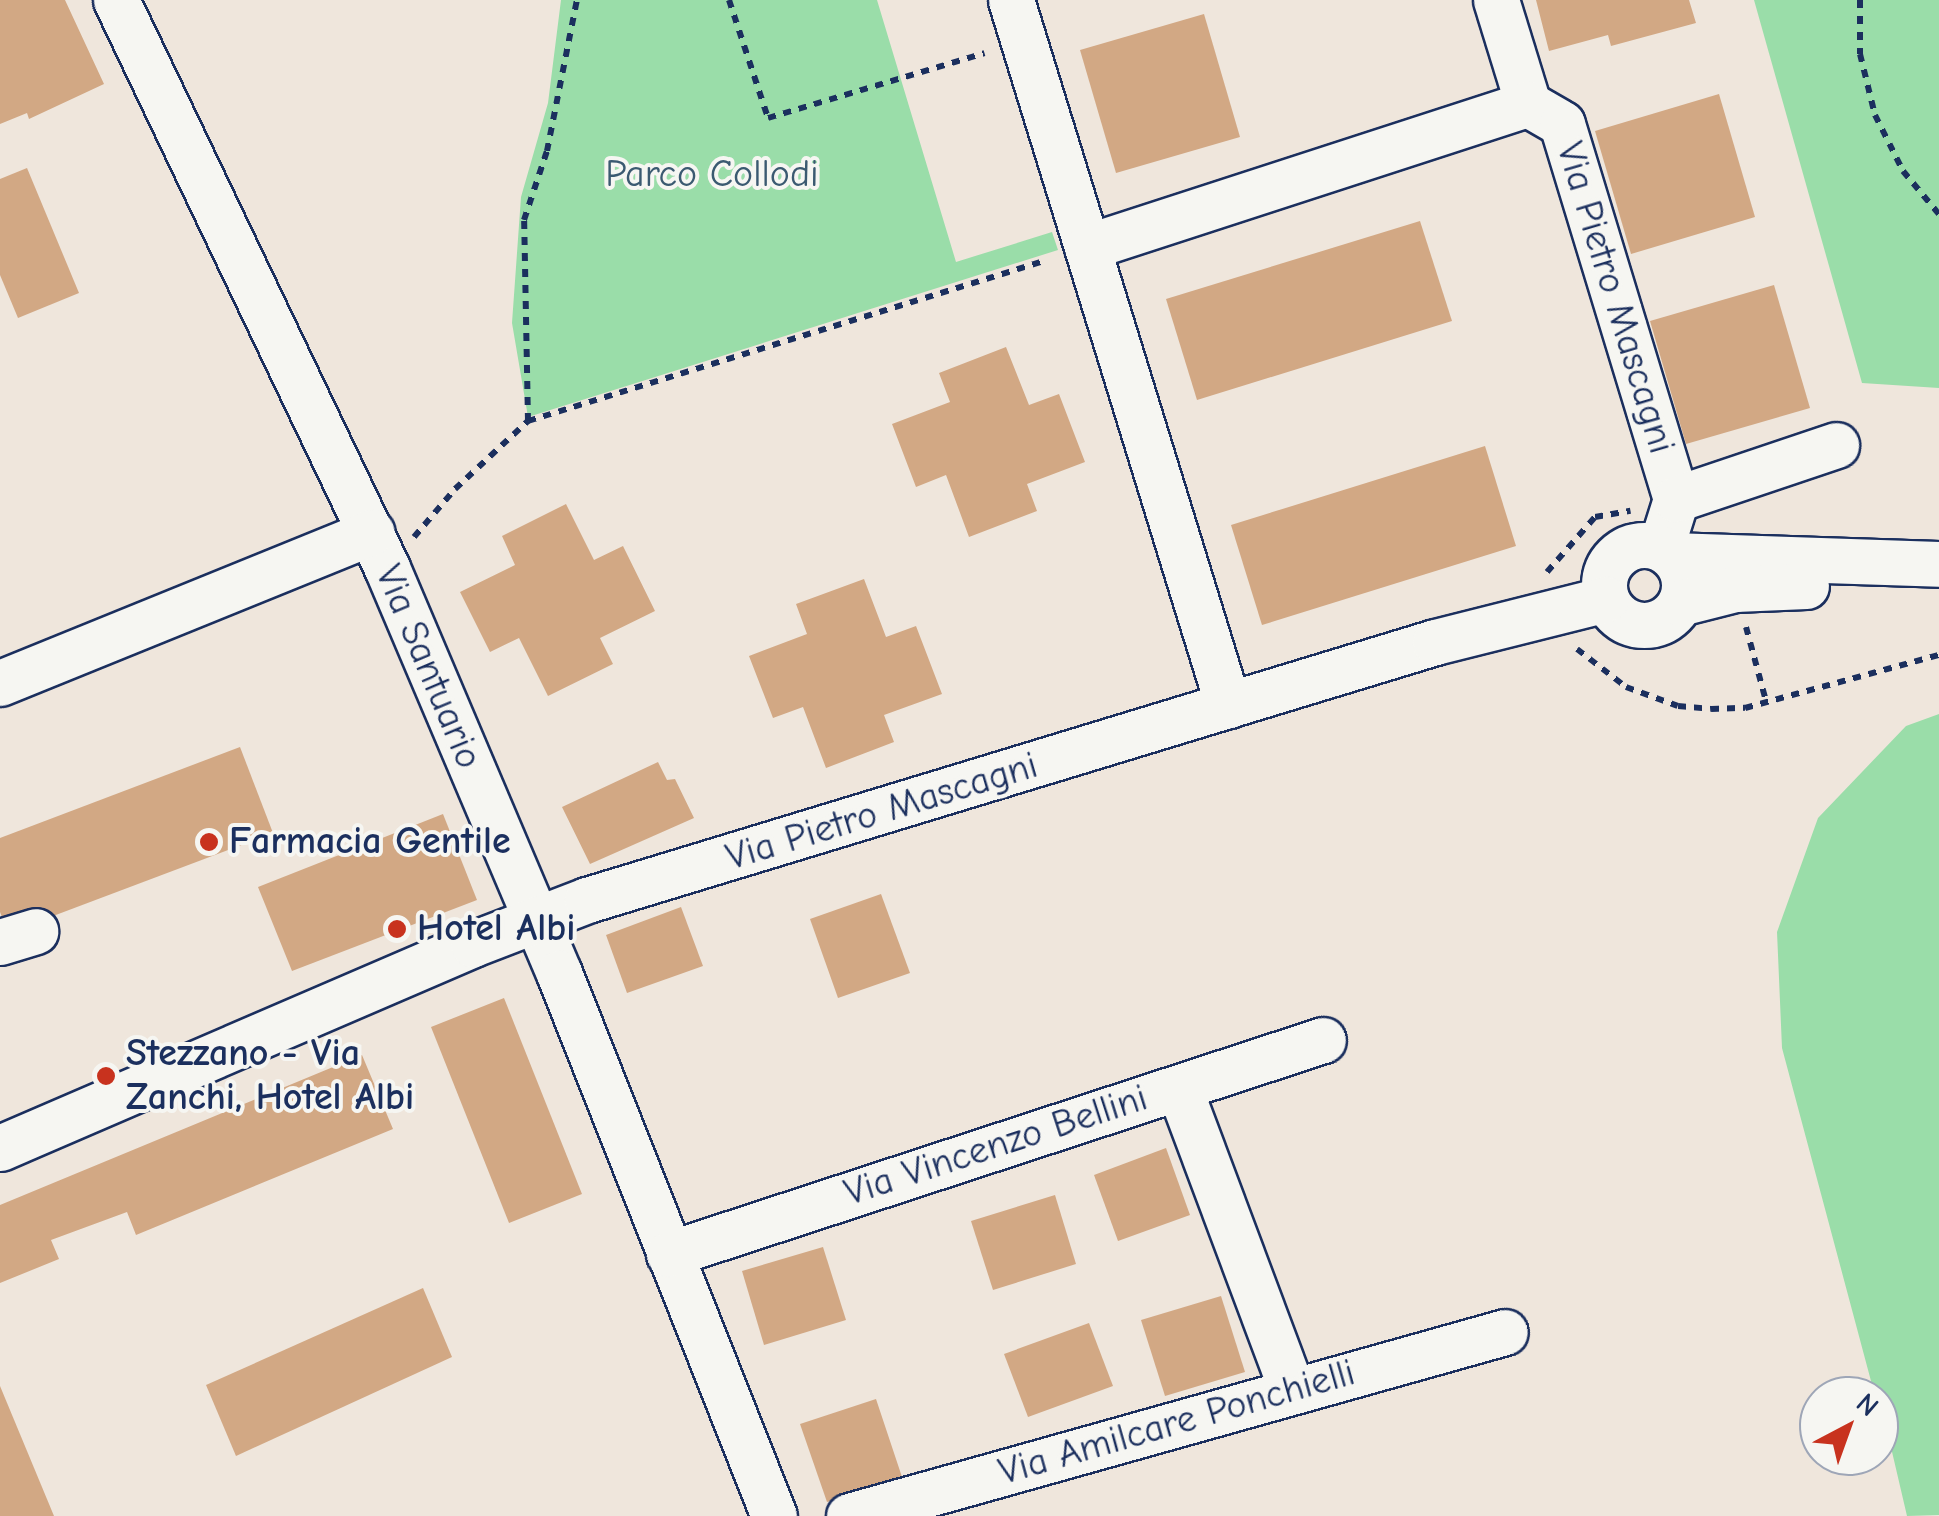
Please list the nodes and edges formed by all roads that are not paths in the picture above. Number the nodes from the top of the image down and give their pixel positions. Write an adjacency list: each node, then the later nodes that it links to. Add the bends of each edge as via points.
1 (116, 0): 8 (street, Via Santuario)
2 (1496, 0): 4 (street, Via Pietro Mascagni)
3 (1017, 21): 5 (street)
4 (1528, 104): 5 (street, Via Pietro Mascagni); 7 (street, Via Pietro Mascagni, via 1562,124 1617,303)
5 (1087, 247): 14 (street)
6 (1836, 446): 7 (street)
7 (1670, 528): 9 (street); 11 (street, via 1611,560); 12 (street, Via Pietro Mascagni, via 1684,577)
8 (379, 550): 13 (street); 15 (street, Via Santuario)
9 (1939, 564)
10 (1939, 593): 12 (street, via 1761,587)
11 (1606, 599): 12 (street, via 1624,620 1650,625); 14 (street, Via Pietro Mascagni)
12 (1680, 603)
13 (4, 670)
14 (1228, 705): 15 (street, Via Pietro Mascagni)
15 (536, 919): 18 (street, Via Pietro Mascagni); 19 (street, Via Santuario)
16 (1323, 1040): 17 (street, Via Vincenzo Bellini)
17 (1179, 1088): 19 (street, Via Vincenzo Bellini); 21 (street)
18 (0, 1148)
19 (669, 1254): 22 (street, Via Santuario)
20 (1505, 1332): 21 (street, Via Amilcare Ponchielli)
21 (1292, 1391): 23 (street, Via Amilcare Ponchielli)
22 (774, 1516)
23 (849, 1516)

